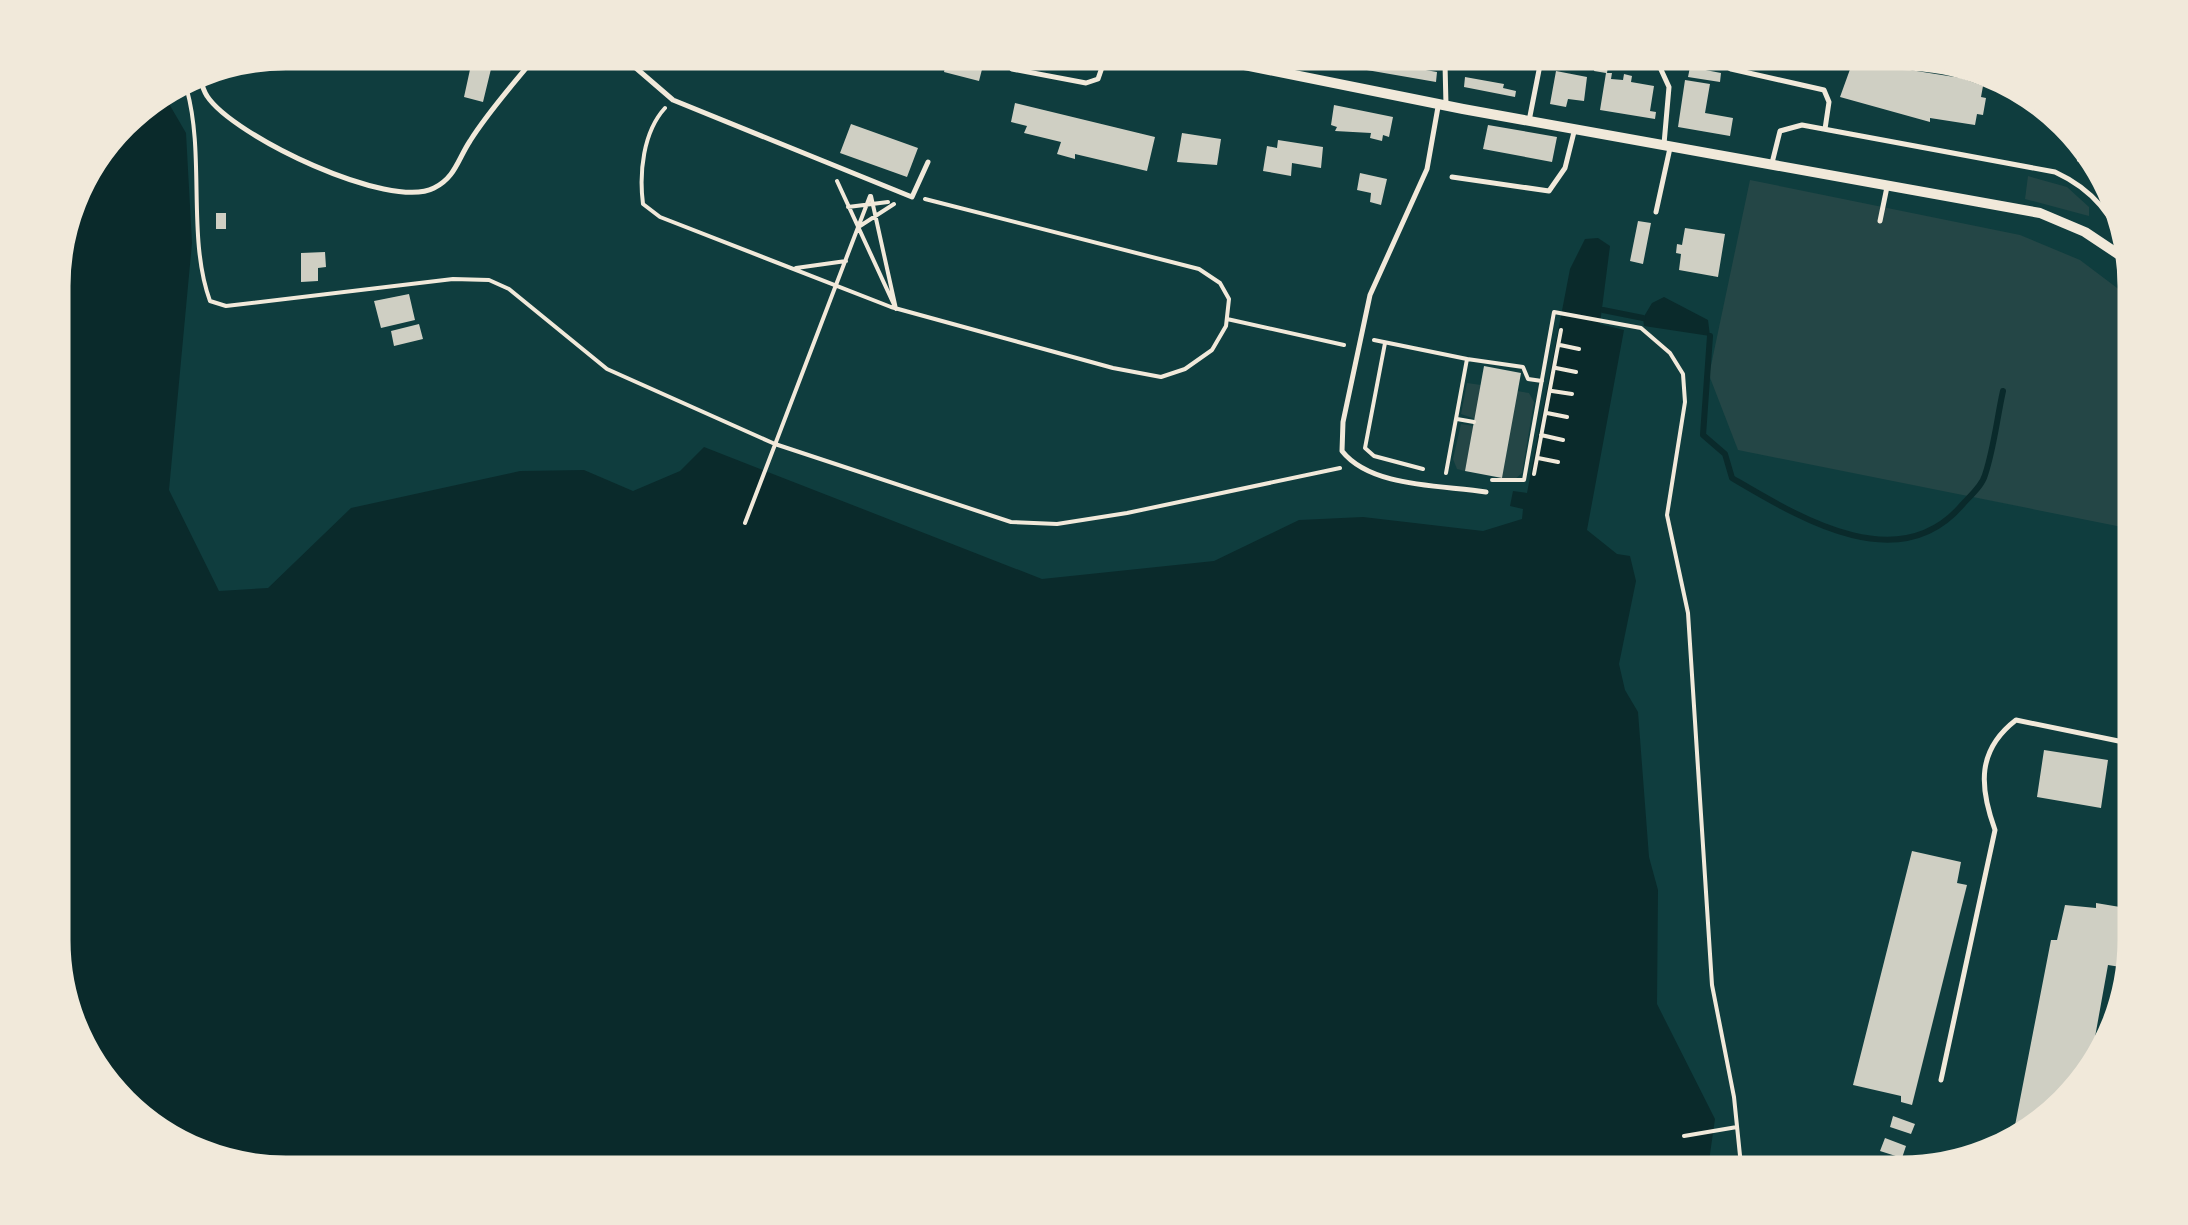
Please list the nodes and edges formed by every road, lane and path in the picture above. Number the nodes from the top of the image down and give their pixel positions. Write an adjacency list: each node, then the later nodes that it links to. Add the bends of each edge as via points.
1 (526, 68): 12 (lane, via 470,140 452,176 430,190 398,192 255,135 208,98)
2 (636, 68): 14 (lane)
3 (1102, 68): 10 (lane, via 1098,80 1086,84)
4 (1262, 68): 11 (street)
5 (1282, 68): 11 (lane)
6 (1444, 68): 15 (lane)
7 (1539, 68): 16 (lane)
8 (1660, 68): 19 (lane, via 1669,87)
9 (1731, 68): 18 (lane, via 1824,90)
10 (1012, 69)
11 (1281, 72): 15 (street)
12 (203, 84)
13 (188, 91): 58 (path, via 210,300 226,306 489,280 510,289 607,369)
14 (673, 100): 21 (lane); 36 (path, via 658,116 639,173 643,204 660,217)
15 (1442, 105): 16 (street); 41 (lane, via 1427,169 1370,295)
16 (1529, 120): 17 (street)
17 (1574, 128): 19 (street); 23 (lane, via 1565,168 1549,191)
18 (1825, 129): 22 (lane, via 1780,131); 31 (lane, via 2054,172 2081,184)
19 (1667, 145): 22 (street); 29 (lane)
20 (928, 162): 24 (lane, via 912,197)
21 (828, 163): 24 (lane); 28 (path)
22 (1772, 163): 25 (street)
23 (1452, 177)
24 (876, 182): 27 (path)
25 (1888, 184): 32 (lane); 34 (street, via 2040,213)
26 (926, 198): 39 (path, via 1199,269 1230,298)
27 (870, 204): 28 (path); 30 (path); 30 (path, via 898,201); 33 (path)
28 (848, 206): 33 (path)
29 (1656, 212)
30 (876, 216): 33 (path); 38 (path)
31 (2110, 218)
32 (1880, 220)
33 (858, 228): 35 (path); 38 (path)
34 (2117, 252)
35 (846, 262): 36 (path); 37 (path)
36 (793, 268): 37 (path)
37 (837, 285): 38 (path); 58 (path)
38 (896, 308): 39 (path, via 1160,377 1212,350)
39 (1227, 318): 44 (path)
40 (1561, 330): 43 (path)
41 (1360, 336): 42 (path); 44 (lane)
42 (1384, 343): 46 (path); 54 (path, via 1367,453 1446,473)
43 (1558, 345): 45 (path); 47 (path)
44 (1358, 348): 61 (lane, via 1343,422 1342,451)
45 (1580, 348)
46 (1467, 359): 49 (path, via 1523,367 1528,379); 54 (path)
47 (1554, 367): 48 (path); 50 (path)
48 (1576, 372)
49 (1542, 382): 63 (path, via 1524,480 1490,480); 67 (path, via 1554,312 1640,328 1683,374 1667,515 1688,614 1712,985)
50 (1550, 390): 51 (path); 52 (path)
51 (1572, 394)
52 (1545, 412): 53 (path); 56 (path)
53 (1567, 417)
54 (1457, 418): 55 (path)
55 (1474, 422)
56 (1541, 435): 57 (path); 59 (path)
57 (1563, 440)
58 (775, 444): 61 (path, via 1012,522 1057,524); 64 (path)
59 (1536, 458): 60 (path); 62 (path)
60 (1558, 462)
61 (1353, 465): 63 (lane)
62 (1534, 474)
63 (1486, 492)
64 (745, 523)
65 (2120, 740): 66 (lane, via 2016,720 1985,754 1983,798 1995,830)
66 (1941, 1080)
67 (1737, 1127): 68 (path); 69 (path)
68 (1684, 1136)
69 (1740, 1157)

